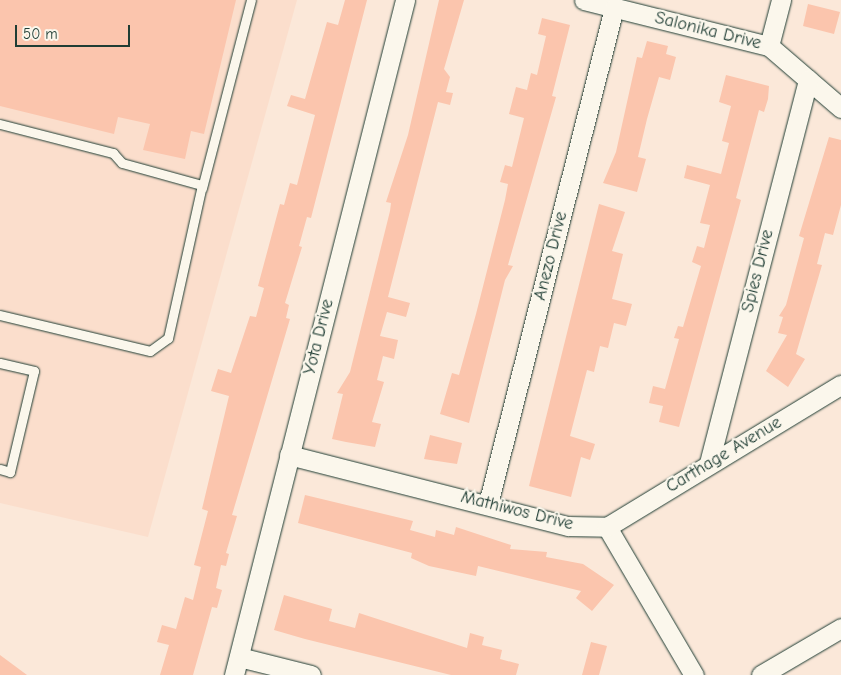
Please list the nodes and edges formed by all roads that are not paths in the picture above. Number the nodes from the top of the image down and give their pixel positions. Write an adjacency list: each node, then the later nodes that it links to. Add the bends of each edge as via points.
1 (251, 0): 10 (lane)
2 (405, 0): 14 (street, Yota Drive)
3 (584, 0): 5 (street, Salonika Drive)
4 (781, 0): 6 (street)
5 (614, 8): 6 (street, Salonika Drive); 17 (street, Anezo Drive)
6 (769, 46): 7 (street, Salonika Drive)
7 (808, 80): 8 (street, Salonika Drive); 15 (street, Spies Drive)
8 (841, 108)
9 (0, 124): 10 (lane, via 113,153 122,163)
10 (202, 188): 11 (lane, via 168,338 150,351)
11 (0, 315)
12 (0, 363): 16 (lane, via 34,370 10,472)
13 (841, 385): 15 (street, Carthage Avenue)
14 (290, 455): 17 (street, Mathiwos Drive); 20 (street, Yota Drive)
15 (709, 463): 18 (street, Carthage Avenue)
16 (0, 469)
17 (488, 504): 18 (street, Mathiwos Drive, via 568,526)
18 (607, 527): 23 (street)
19 (841, 628): 24 (street)
20 (239, 657): 21 (street, Yota Drive); 22 (street)
21 (234, 675)
22 (311, 675)
23 (694, 675)
24 (761, 675)

